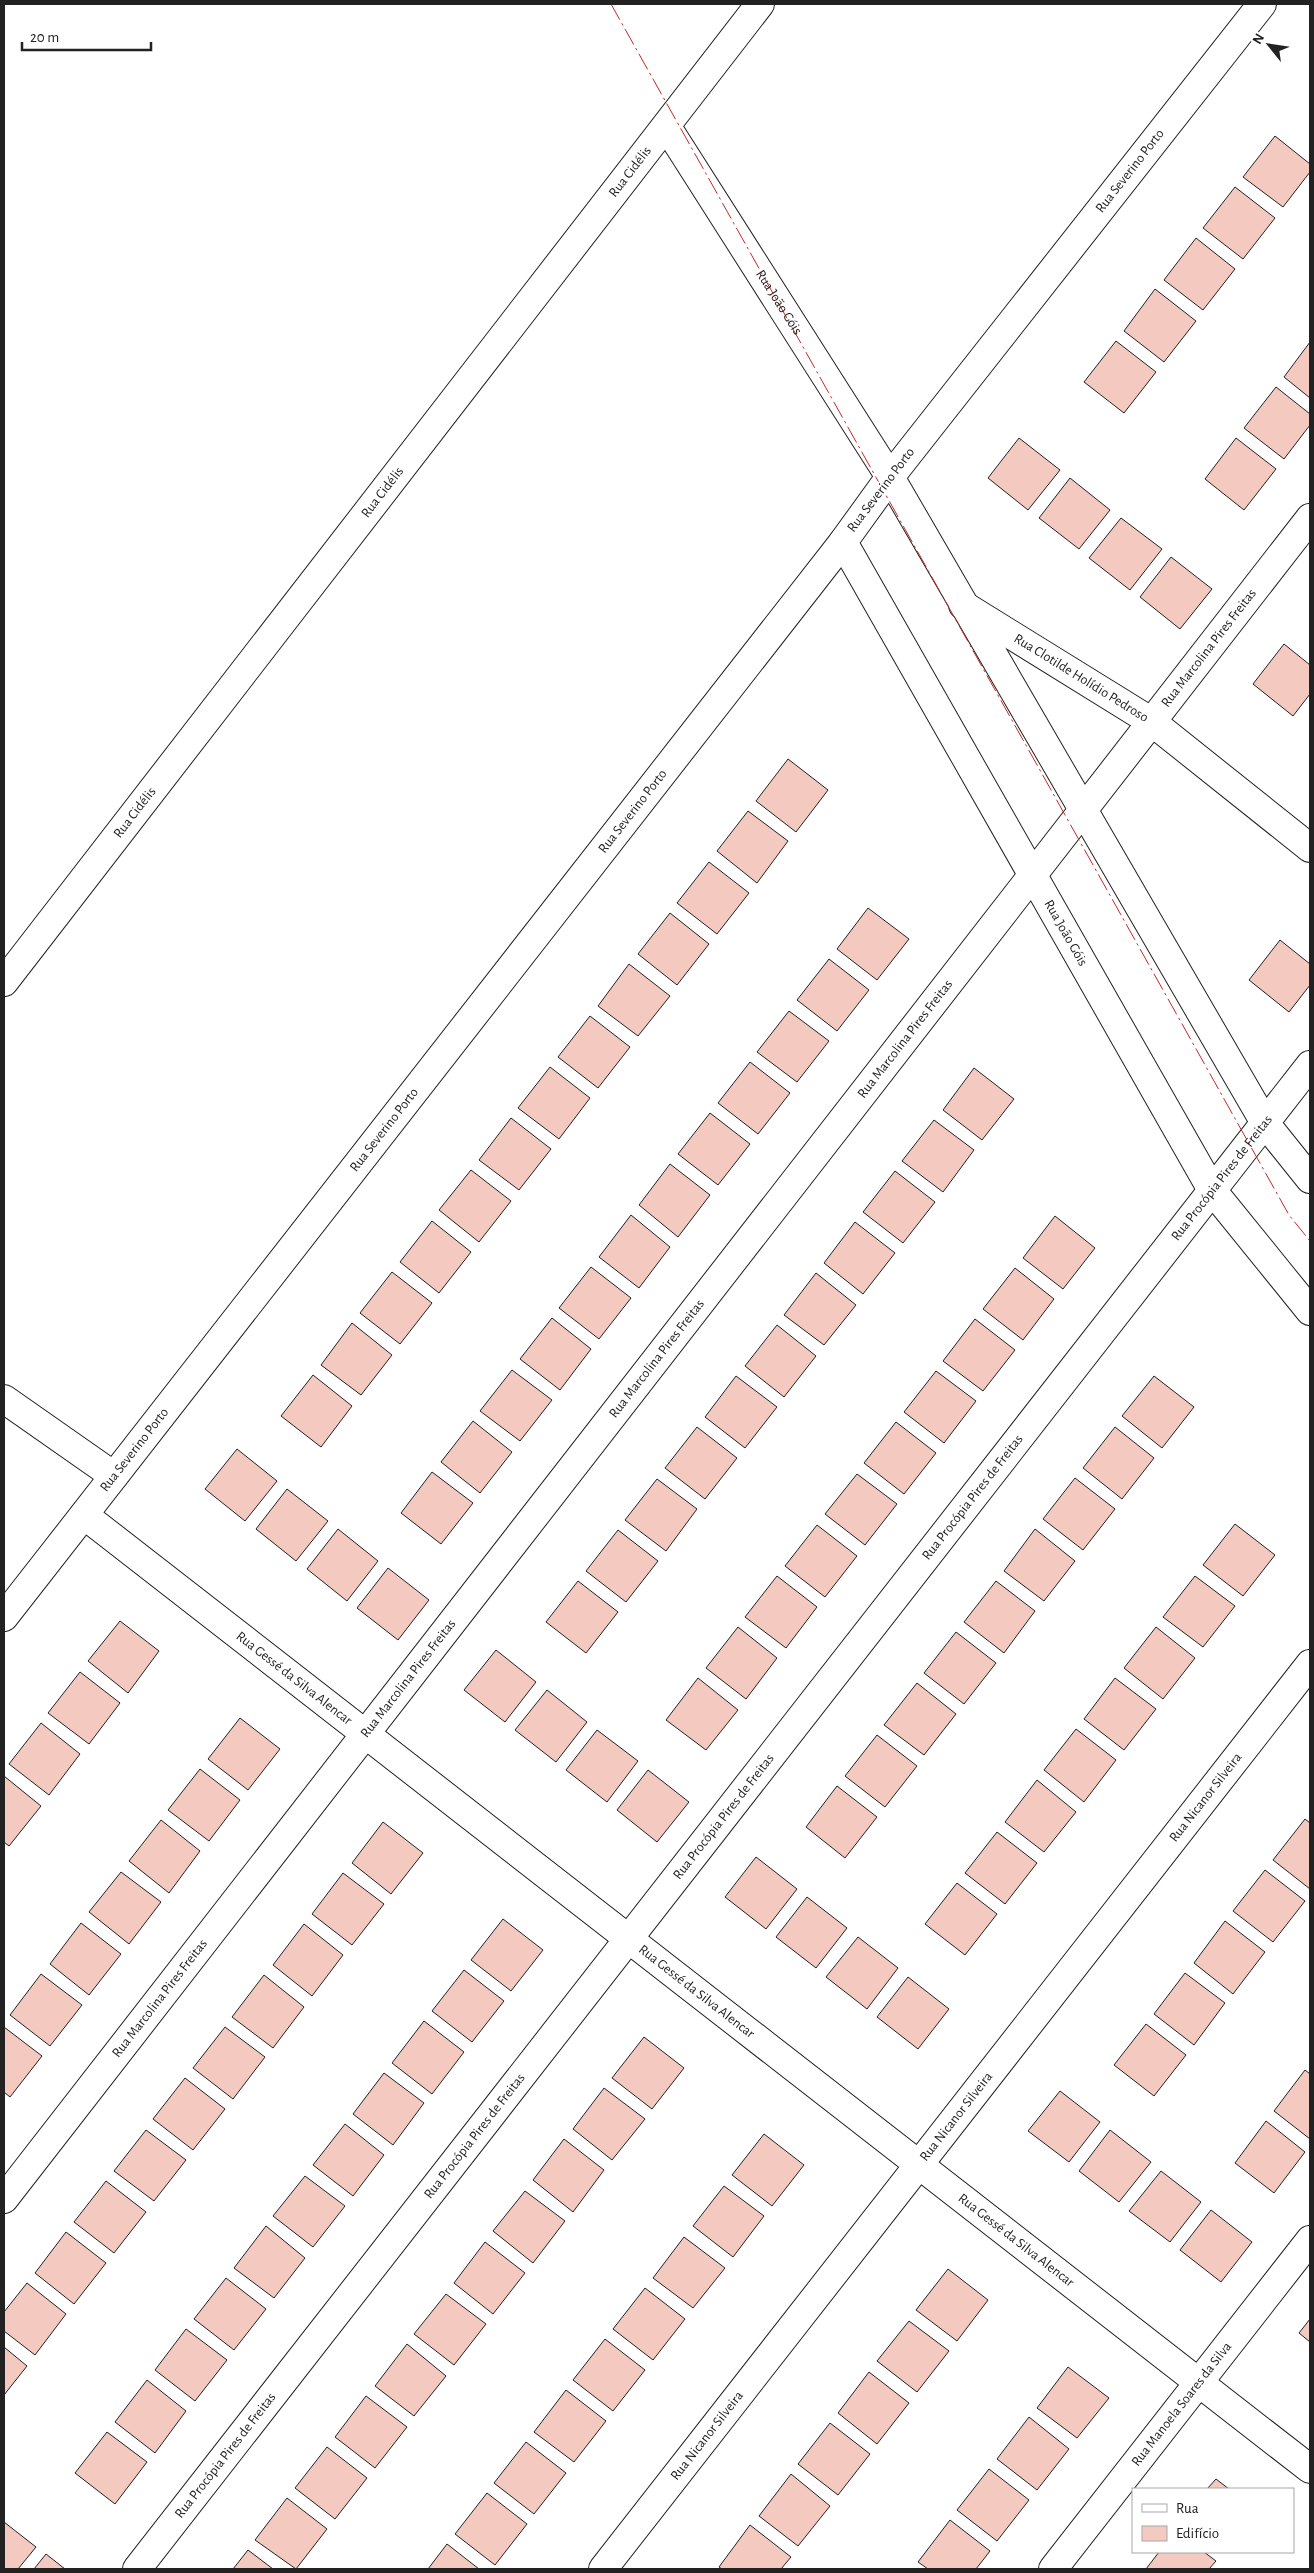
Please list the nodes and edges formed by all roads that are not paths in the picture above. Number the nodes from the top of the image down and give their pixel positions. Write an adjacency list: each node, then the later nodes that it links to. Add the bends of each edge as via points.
1 (760, 4): 3 (street, Rua Cidélis)
2 (1262, 4): 4 (street, Rua Severino Porto)
3 (667, 127): 4 (street, Rua João Góis); 12 (street, Rua Cidélis)
4 (890, 477): 6 (street, Rua Severino Porto); 7 (street, Rua Clotilde Holídio Pedroso)
5 (1310, 518): 8 (street, Rua Marcolina Pires Freitas)
6 (843, 542): 11 (street, Rua João Góis); 19 (street, Rua Severino Porto)
7 (963, 605): 8 (street, Rua Clotilde Holídio Pedroso); 9 (street)
8 (1152, 722): 9 (street, Rua Marcolina Pires Freitas); 10 (street, Rua Clotilde Holídio Pedroso)
9 (1083, 810): 11 (street, Rua Marcolina Pires Freitas); 14 (street)
10 (1310, 848)
11 (1033, 876): 16 (street, Rua João Góis); 23 (street, Rua Marcolina Pires Freitas)
12 (4, 982)
13 (1310, 1064): 14 (street, Rua Procópia Pires de Freitas)
14 (1265, 1123): 15 (street); 16 (street, Rua Procópia Pires de Freitas)
15 (1310, 1180)
16 (1212, 1190): 17 (street, Rua João Góis); 24 (street, Rua Procópia Pires de Freitas)
17 (1310, 1312)
18 (4, 1399): 19 (street)
19 (114, 1476): 20 (street, Rua Severino Porto)
20 (84, 1515): 21 (street, Rua Severino Porto); 23 (street, Rua Gessé da Silva Alencar)
21 (4, 1617)
22 (1310, 1664): 25 (street, Rua Nicanor Silveira)
23 (366, 1734): 24 (street, Rua Gessé da Silva Alencar); 26 (street, Rua Marcolina Pires Freitas)
24 (629, 1938): 25 (street, Rua Gessé da Silva Alencar); 30 (street, Rua Procópia Pires de Freitas)
25 (919, 2164): 28 (street, Rua Gessé da Silva Alencar); 31 (street, Rua Nicanor Silveira)
26 (4, 2199)
27 (1310, 2240): 28 (street, Rua Manoela Soares da Silva)
28 (1199, 2382): 29 (street, Rua Gessé da Silva Alencar); 32 (street, Rua Manoela Soares da Silva)
29 (1310, 2469)
30 (137, 2569)
31 (603, 2569)
32 (1053, 2569)

